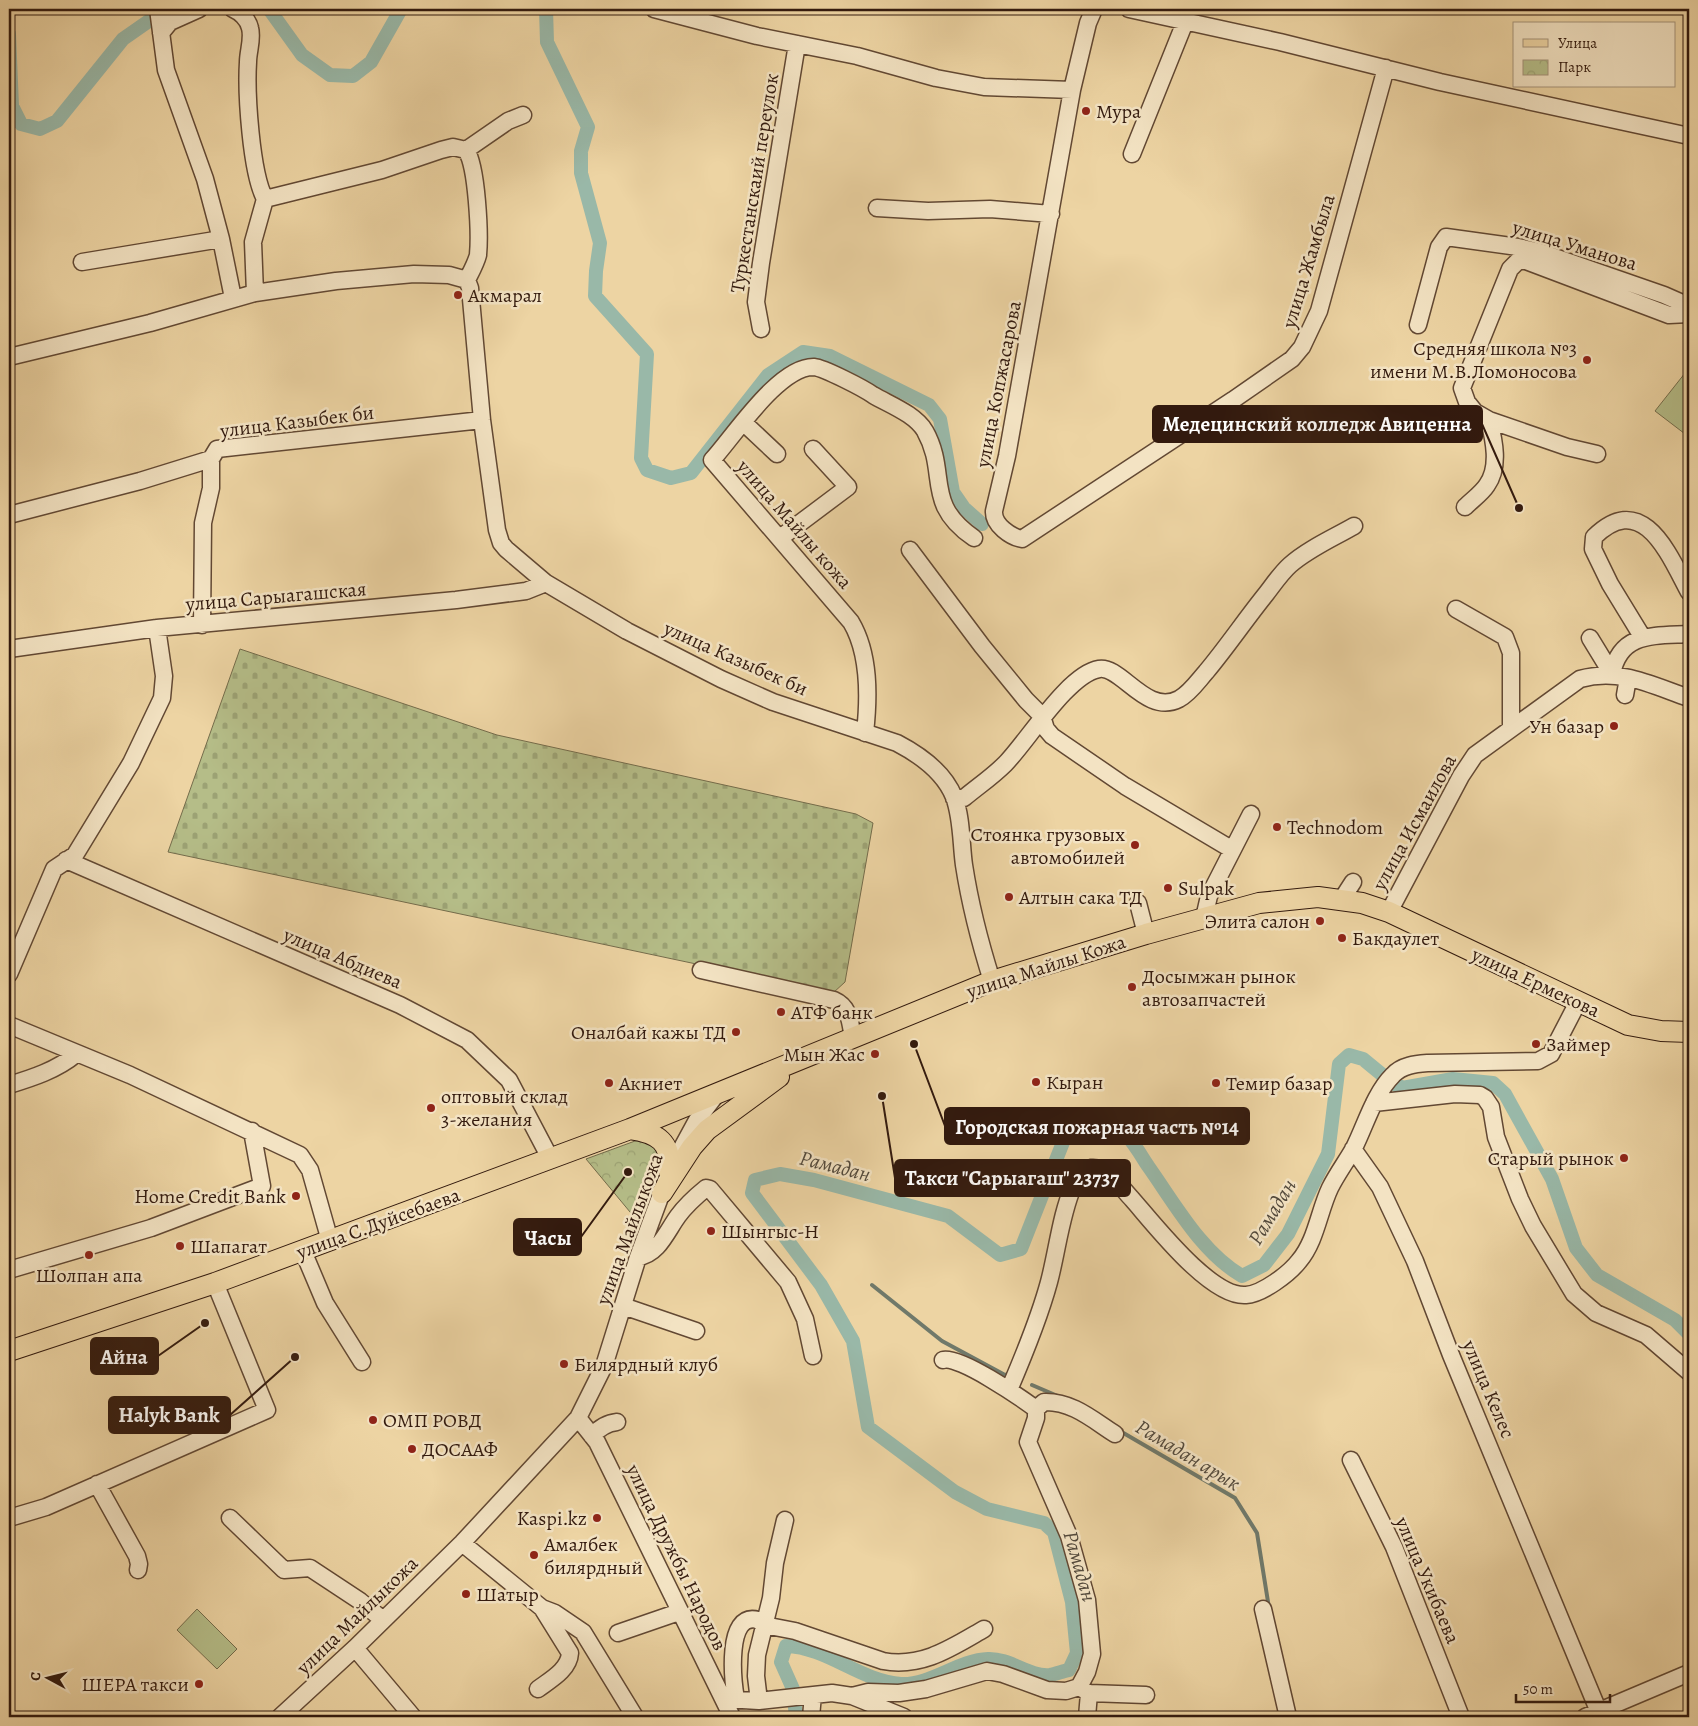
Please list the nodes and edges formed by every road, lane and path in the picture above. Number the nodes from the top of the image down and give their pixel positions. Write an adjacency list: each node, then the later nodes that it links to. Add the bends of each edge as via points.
1 (199, 9): 6 (street, via 170,22)
2 (233, 9): 15 (street, via 240,12 250,27 248,68 253,144)
3 (654, 9): 8 (street)
4 (1094, 9): 10 (street, улица Копжасарова)
5 (1130, 9): 7 (street)
6 (160, 21): 18 (street, via 166,70 205,179)
7 (1185, 22): 9 (street); 14 (street)
8 (798, 44): 10 (street, via 984,87); 26 (street, Туркестанскаий переулок, via 756,302)
9 (1386, 68): 12 (street); 38 (street, улица Жамбыла, via 1319,311 1302,347 1292,359)
10 (1072, 90): 17 (street, улица Копжасарова)
11 (523, 115): 13 (street, via 508,121)
12 (1689, 136)
13 (466, 150): 15 (street, via 453,147 382,170); 20 (street, via 473,164 478,222 478,256)
14 (1132, 154)
15 (265, 199): 21 (street, via 253,242)
16 (878, 208): 17 (street, via 928,211 990,209)
17 (1051, 214): 38 (street, улица Копжасарова, via 1007,456 993,515 1008,534 1022,539)
18 (221, 239): 19 (street); 22 (street)
19 (82, 262)
20 (467, 280): 21 (street, via 449,275 414,274); 28 (street, улица Казыбек би)
21 (255, 293): 22 (street)
22 (233, 298): 27 (street, via 150,323)
23 (1689, 306): 25 (street, улица Уманова, via 1540,252 1446,237 1439,247)
24 (1689, 314): 29 (street, via 1669,315 1535,264 1518,261 1510,269 1462,388 1466,402)
25 (1418, 325)
26 (761, 328)
27 (9, 357)
28 (482, 420): 34 (street, улица Казыбек би, via 217,449); 42 (street, улица Казыбек би, via 501,543)
29 (1489, 420): 33 (street); 35 (street, via 1494,466 1488,484)
30 (744, 423): 32 (street); 39 (street, улица Майлы кожа, via 712,460); 40 (street, улица Майлы кожа, via 788,376 802,369 821,369 865,390 919,423 929,440 943,507)
31 (813, 449): 39 (street, via 848,487)
32 (777, 454)
33 (1597, 454)
34 (211, 459): 36 (street, улица Казыбек би, via 140,482); 45 (street, via 210,488 203,523)
35 (1465, 507)
36 (9, 515)
37 (1354, 526): 55 (street, via 1290,565 1214,662 1178,700 1151,700 1102,668 1085,674)
38 (1030, 537)
39 (780, 538): 57 (street, улица Майлы кожа, via 858,634 867,684)
40 (974, 538)
41 (910, 550): 55 (street, via 982,646)
42 (546, 583): 45 (street, улица Сарыагашская, via 526,590 456,600); 57 (street, улица Казыбек би, via 628,631 721,679 773,702)
43 (1689, 592): 49 (street, via 1660,539 1644,525 1624,521 1610,524 1594,538 1593,549)
44 (1456, 609): 56 (street, via 1505,637 1508,642 1511,653)
45 (202, 624): 46 (street, улица Сарыагашская)
46 (157, 628): 50 (street, улица Сарыагашская); 61 (street, via 164,676 162,698 131,763 75,855)
47 (1689, 634): 49 (street)
48 (1590, 638): 51 (street)
49 (1643, 638): 51 (street, via 1622,650 1615,659)
50 (9, 648)
51 (1612, 674): 52 (street, улица Исмаилова); 56 (street, улица Исмаилова, via 1580,679)
52 (1628, 678): 53 (street); 54 (street, улица Исмаилова)
53 (1625, 695)
54 (1689, 698)
55 (1042, 716): 58 (street, via 1005,764 964,798); 60 (street, via 1052,736 1087,761)
56 (1511, 729): 65 (street, улица Исмаилова, via 1476,755 1461,776)
57 (865, 733): 58 (street, улица Казыбек би, via 915,752 943,779)
58 (954, 798): 70 (street, улица Казыбек би, via 979,941)
59 (1251, 814): 60 (street)
60 (1231, 849): 66 (street, via 1208,896)
61 (66, 860): 69 (street, via 54,869); 83 (street, улица Абдиева, via 400,1006 468,1040 509,1080)
62 (1353, 882): 63 (street)
63 (1342, 899): 65 (main road, улица Майлы Кожа); 66 (main road, улица Майлы Кожа, via 1318,897 1258,903)
64 (1138, 903): 67 (street)
65 (1389, 912): 71 (main road, улица Ермекова)
66 (1204, 918): 67 (main road, улица Майлы Кожа)
67 (1146, 934): 70 (main road, улица Майлы Кожа)
68 (701, 970): 74 (street, via 843,1004)
69 (9, 974)
70 (992, 981): 74 (main road, улица Майлы Кожа)
71 (1578, 1002): 73 (main road, улица Ермекова, via 1628,1025); 79 (street, via 1572,1031 1552,1054 1538,1062 1414,1064 1389,1080)
72 (9, 1025): 75 (street)
73 (1689, 1032)
74 (853, 1038): 76 (main road, улица Майлы Кожа)
75 (76, 1054): 77 (street, via 67,1062 33,1078); 81 (street)
76 (790, 1064): 78 (main road, улица Майлы Кожа); 85 (main road, via 775,1081 707,1130)
77 (9, 1085)
78 (716, 1095): 80 (main road, улица С.Дуйсебаева); 84 (street, улица Майлыкожа, via 697,1120)
79 (1374, 1103): 82 (street); 97 (street, via 1455,1094 1485,1098 1491,1107 1496,1137 1520,1199 1574,1294 1596,1312 1646,1335)
80 (630, 1129): 83 (main road, улица С.Дуйсебаева); 84 (main road, via 649,1132 660,1138 669,1156)
81 (252, 1131): 86 (street, via 300,1155 310,1170); 89 (street, via 262,1186 151,1228)
82 (1353, 1149): 98 (street, via 1330,1188 1311,1240 1299,1261 1270,1286 1246,1295 1235,1294 1203,1277 1119,1183 1098,1169 1084,1171 1077,1178 1066,1206 1048,1284 1029,1343); 129 (street, улица Келес, via 1380,1187 1415,1261)
83 (550, 1158): 86 (main road, улица С.Дуйсебаева)
84 (669, 1172): 85 (street, улица Майлыкожа)
85 (662, 1194): 88 (street, улица Майлыкожа)
86 (330, 1241): 87 (main road, улица С.Дуйсебаева)
87 (303, 1251): 90 (main road, улица С.Дуйсебаева); 96 (street, via 325,1303 347,1331)
88 (638, 1257): 91 (street, улица Майлыкожа); 94 (street, via 647,1256 693,1198 706,1188 710,1189 788,1282 805,1319)
89 (9, 1270)
90 (215, 1283): 93 (main road, улица С.Дуйсебаева); 105 (street, via 267,1410)
91 (623, 1306): 92 (street); 100 (street, улица Майлыкожа, via 604,1366)
92 (696, 1331)
93 (9, 1352)
94 (814, 1356)
95 (943, 1360): 98 (street, via 959,1362)
96 (362, 1362)
97 (1689, 1372)
98 (1009, 1390): 99 (street)
99 (1036, 1409): 102 (street, via 1044,1402 1062,1403); 123 (street, via 1028,1442 1069,1536 1090,1614 1092,1654)
100 (578, 1418): 103 (street, улица Дружбы Народов); 109 (street, улица Майлыкожа)
101 (617, 1422): 103 (street, via 604,1426)
102 (1115, 1434)
103 (592, 1436): 113 (street, улица Дружбы Народов)
104 (1351, 1460): 138 (street, улица Укибаева, via 1394,1547)
105 (97, 1484): 106 (street, via 46,1507); 110 (street, via 137,1556)
106 (9, 1518)
107 (230, 1518): 114 (street, via 284,1570 310,1568)
108 (785, 1520): 115 (street)
109 (462, 1543): 111 (street); 114 (street, улица Майлыкожа)
110 (138, 1570)
111 (542, 1608): 118 (street, via 583,1632); 120 (street)
112 (1263, 1609): 137 (street)
113 (679, 1612): 117 (street); 127 (street, улица Дружбы Народов)
114 (383, 1620): 119 (street, улица Майлыкожа)
115 (764, 1625): 116 (street, via 795,1631 896,1664 934,1657); 127 (street, via 758,1620 748,1619 742,1624 737,1635); 128 (street, via 757,1655)
116 (984, 1629)
117 (618, 1633)
118 (591, 1647): 120 (street); 132 (street)
119 (356, 1648): 130 (street, улица Майлыкожа); 131 (street)
120 (570, 1653): 122 (street, via 562,1670)
121 (1689, 1673): 129 (street)
122 (538, 1690)
123 (1084, 1690): 124 (street); 126 (street, via 1047,1690 988,1671 926,1689); 136 (street)
124 (1146, 1695)
125 (808, 1696): 126 (street, via 832,1693); 128 (street); 134 (street)
126 (852, 1696): 135 (street)
127 (730, 1699): 128 (street); 133 (street, улица Дружбы Народов)
128 (759, 1701)
129 (1595, 1715)
130 (280, 1717)
131 (413, 1717)
132 (635, 1717)
133 (732, 1717)
134 (811, 1717)
135 (904, 1717)
136 (1087, 1717)
137 (1288, 1717)
138 (1461, 1717)

